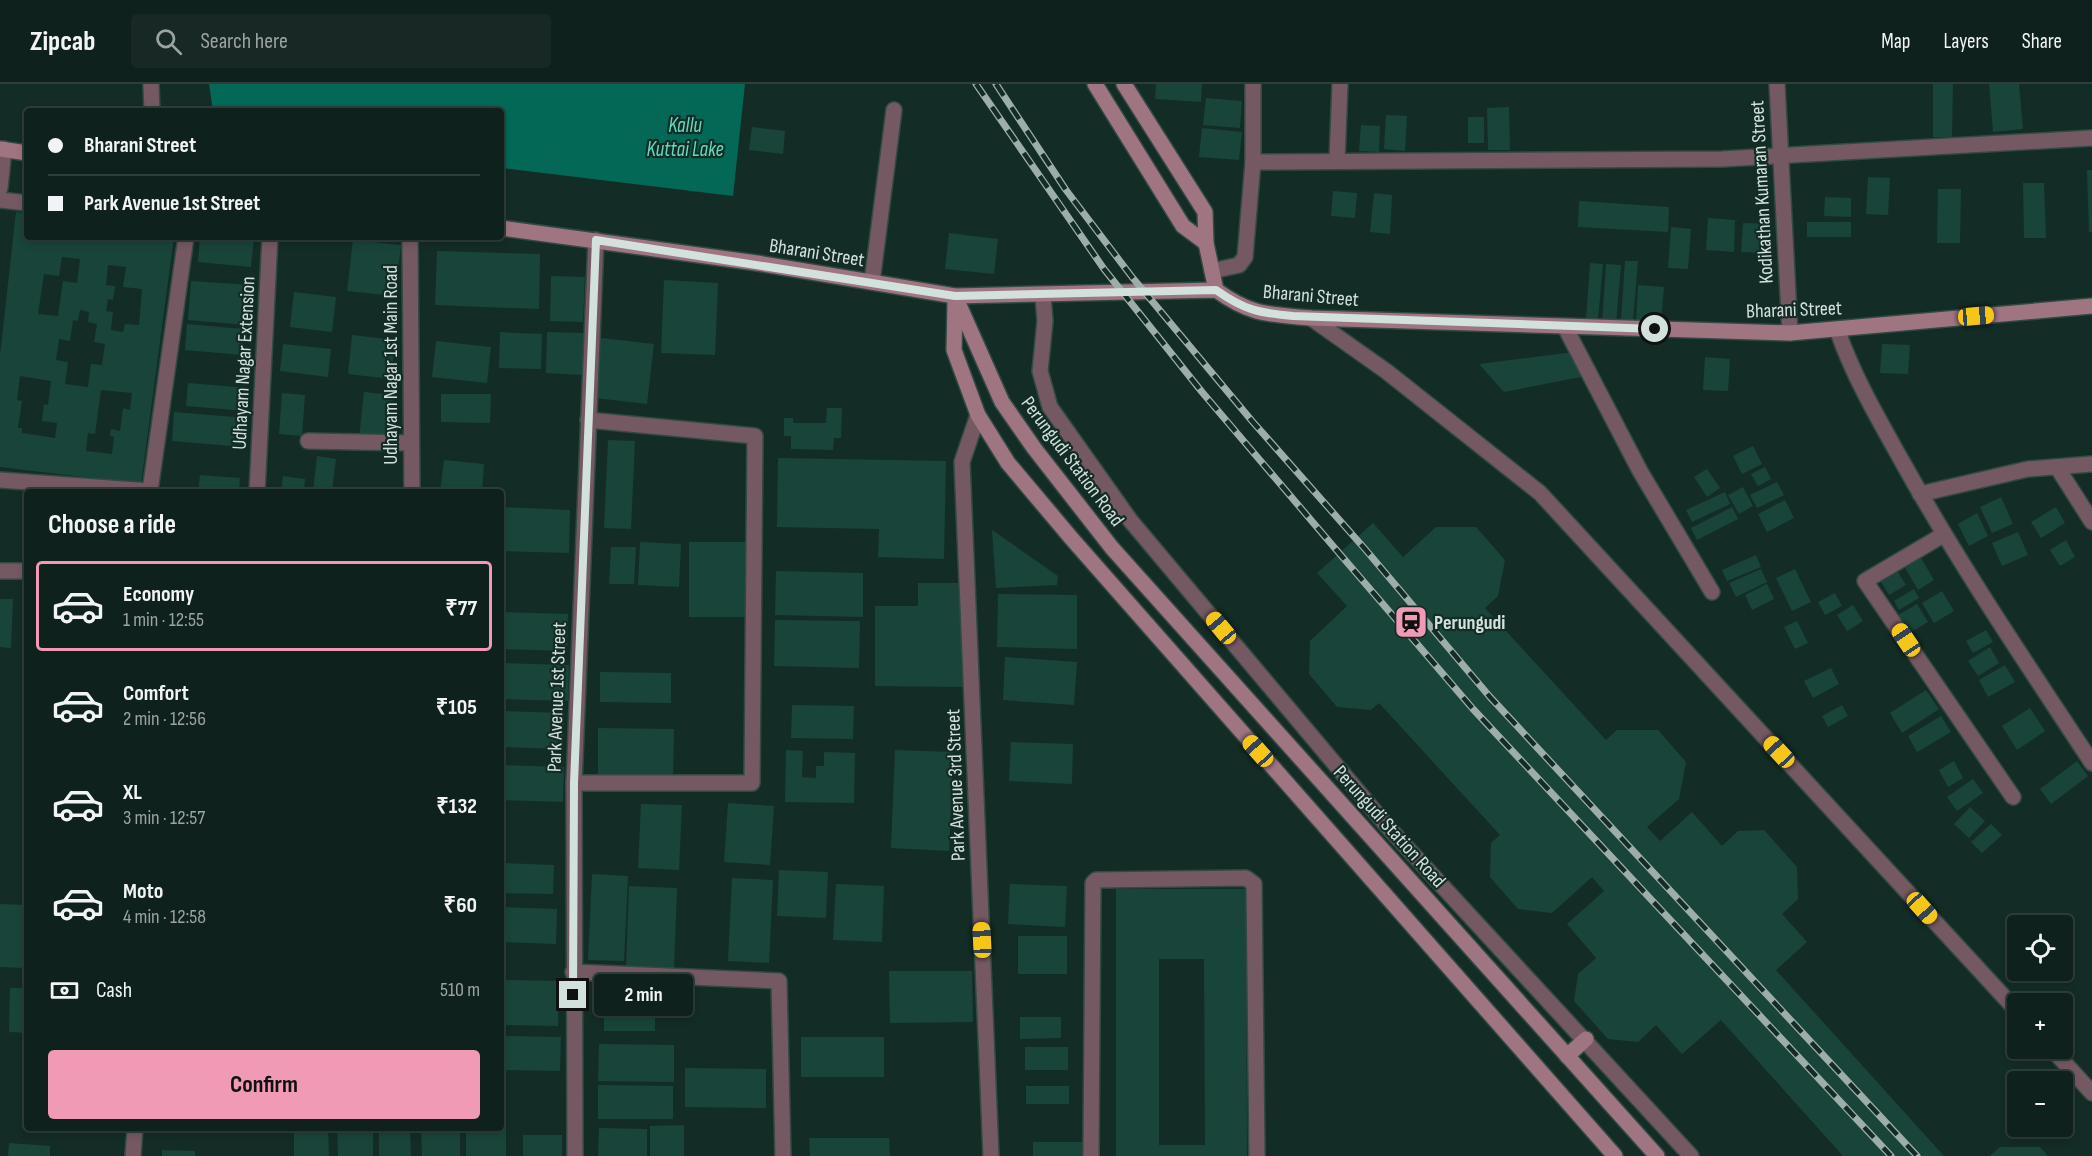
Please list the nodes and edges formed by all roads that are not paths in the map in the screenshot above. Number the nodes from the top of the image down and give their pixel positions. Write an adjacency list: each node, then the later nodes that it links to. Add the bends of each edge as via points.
1 (151, 84): 7 (street)
2 (1095, 84): 23 (street, via 1183,226)
3 (1124, 84): 23 (street, via 1205,212)
4 (1252, 84): 14 (street)
5 (1340, 84): 13 (street)
6 (1777, 84): 12 (street, Kodikathan Kumaran Street)
7 (152, 108)
8 (894, 110): 25 (street)
9 (2092, 138): 12 (street)
10 (2, 149): 11 (street); 15 (street)
11 (24, 153)
12 (1780, 154): 13 (street, via 1722,159); 33 (street, Kodikathan Kumaran Street)
13 (1337, 160): 14 (street)
14 (1253, 162): 24 (street, via 1245,257 1239,265)
15 (0, 188)
16 (0, 200): 17 (street)
17 (24, 203)
18 (504, 228): 22 (street, Bharani Street)
19 (186, 240): 42 (street)
20 (270, 240): 43 (street, Udhayam Nagar Extension)
21 (410, 240): 37 (street, Udhayam Nagar 1st Main Road)
22 (596, 240): 25 (street, Bharani Street); 35 (street, Park Avenue 1st Street)
23 (1206, 243): 24 (street)
24 (1212, 272): 26 (street)
25 (872, 282): 27 (street, Bharani Street)
26 (1216, 290): 28 (street, Bharani Street); 30 (street, Bharani Street, via 1256,313)
27 (955, 296): 28 (street, Bharani Street); 34 (street, via 954,350); 57 (street, Perungudi Station Road, via 1002,402 1112,548)
28 (1043, 296): 56 (street, via 1040,371 1050,407 1130,520 1387,826)
29 (2092, 306): 32 (street, Bharani Street)
30 (1311, 318): 31 (street, Bharani Street); 55 (street, via 1386,371 1540,493)
31 (1565, 327): 33 (street, Bharani Street); 50 (street, via 1640,471)
32 (1837, 329): 33 (street, Bharani Street); 45 (street, via 1882,426)
33 (1790, 333)
34 (978, 415): 65 (street, Park Avenue 3rd Street, via 962,462); 68 (street, via 1008,463 1072,539)
35 (588, 420): 52 (street, Park Avenue 1st Street); 52 (street, via 755,436 752,783)
36 (308, 441): 37 (street)
37 (411, 443): 44 (street, Udhayam Nagar 1st Main Road)
38 (2092, 464): 39 (street)
39 (2057, 466): 45 (street); 46 (street)
40 (0, 480): 41 (street)
41 (123, 489)
42 (150, 489)
43 (257, 489)
44 (412, 489)
45 (1920, 494): 47 (street)
46 (2092, 522)
47 (1943, 535): 51 (street); 53 (street, via 1865,580)
48 (0, 571): 49 (street)
49 (24, 571)
50 (1712, 592)
51 (2092, 763)
52 (574, 783): 54 (street, Park Avenue 1st Street)
53 (2013, 797)
54 (573, 972): 63 (street, Park Avenue 1st Street); 64 (street, via 779,981)
55 (2007, 1000)
56 (1586, 1039): 57 (street); 69 (street)
57 (1567, 1056): 61 (street, Perungudi Station Road)
58 (2061, 1059): 59 (street)
59 (2092, 1093)
60 (135, 1131): 62 (street)
61 (1655, 1155)
62 (134, 1156)
63 (574, 1156)
64 (783, 1156)
65 (991, 1156)
66 (1091, 1156): 67 (street, via 1093,883 1246,878 1254,884)
67 (1257, 1156)
68 (1616, 1156)
69 (1691, 1156)

